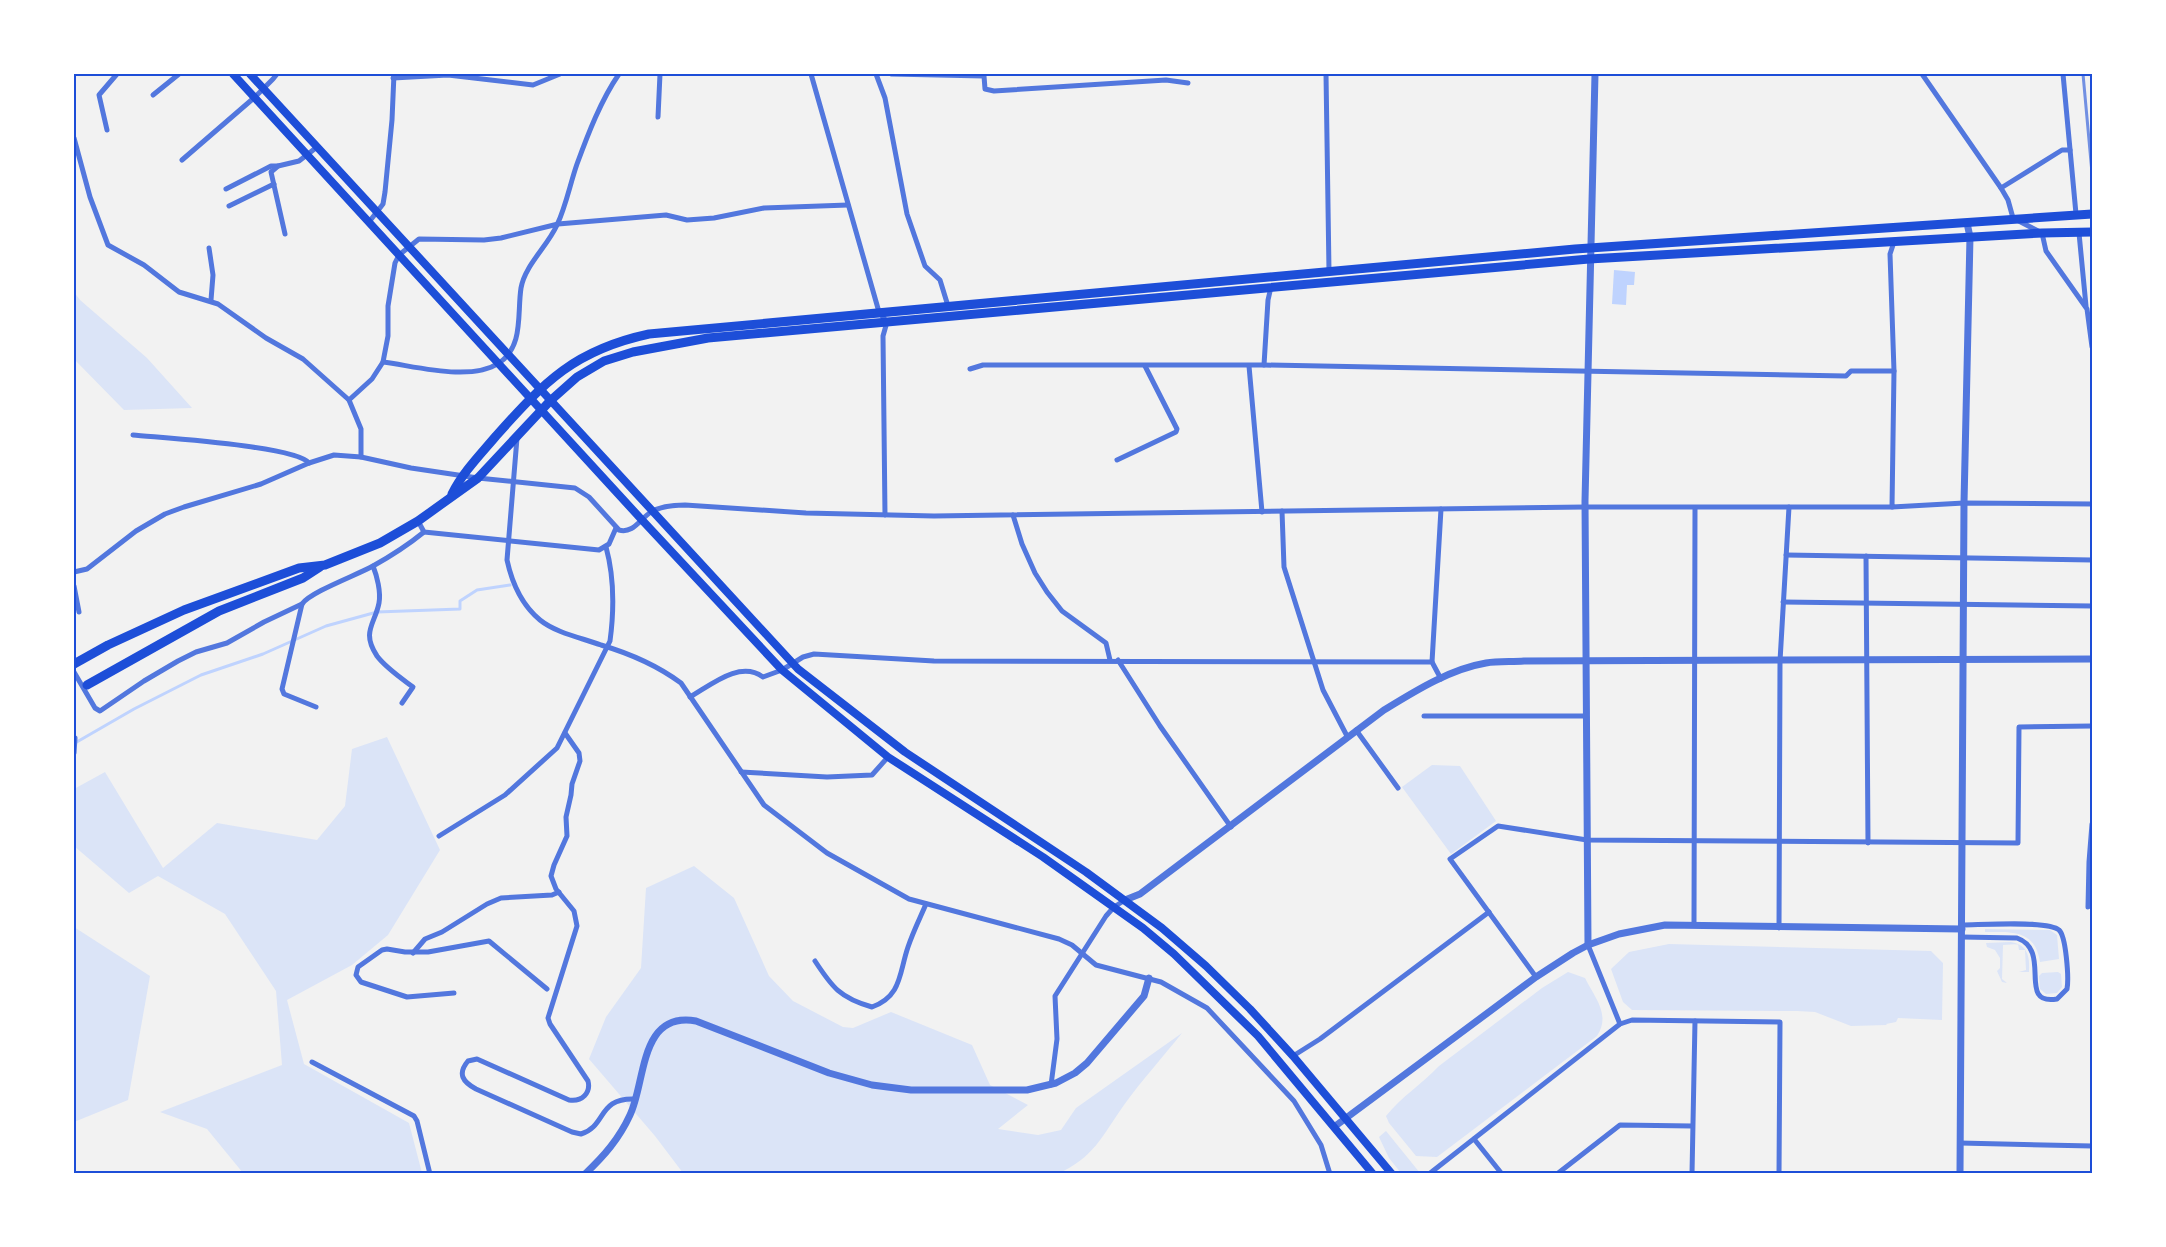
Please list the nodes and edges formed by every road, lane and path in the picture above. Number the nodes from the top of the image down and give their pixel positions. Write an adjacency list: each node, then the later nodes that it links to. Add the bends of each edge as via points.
1 (117, 74): 22 (street, via 99,95)
2 (179, 74): 19 (street)
3 (233, 74): 20 (main road)
4 (250, 74): 18 (main road)
5 (277, 74): 18 (street)
6 (560, 74): 16 (street, via 533,85 448,75)
7 (619, 74): 40 (street, via 588,137)
8 (660, 74): 21 (street)
9 (811, 74): 32 (street)
10 (876, 74): 55 (street, via 885,98 907,214 925,267 940,280)
11 (891, 74): 17 (street, via 984,76 985,89 994,91 1166,80)
12 (1326, 74): 52 (street)
13 (1594, 74): 48 (street)
14 (1922, 74): 30 (street)
15 (2063, 74): 25 (street)
16 (393, 76): 34 (street, via 388,162)
17 (1188, 83)
18 (264, 89): 20 (street); 24 (main road)
19 (153, 95)
20 (255, 98): 26 (main road); 27 (street)
21 (658, 117)
22 (107, 130)
23 (74, 138): 54 (street, via 108,245 144,265 179,292)
24 (317, 147): 26 (street); 34 (main road)
25 (2070, 150): 30 (street, via 2062,150); 35 (street)
26 (308, 155): 28 (street, via 299,162); 38 (main road)
27 (182, 160)
28 (278, 166): 29 (street, via 271,172); 31 (street)
29 (274, 184): 33 (street); 44 (street)
30 (2001, 188): 37 (street)
31 (226, 189)
32 (848, 205): 40 (street, via 764,208 687,220 666,215); 57 (street)
33 (229, 206)
34 (378, 213): 38 (street); 47 (main road)
35 (2076, 214): 36 (highway); 37 (highway)
36 (2092, 214)
37 (2013, 218): 39 (highway); 42 (street)
38 (369, 222): 50 (main road)
39 (1967, 223): 45 (street); 48 (highway)
40 (558, 224): 47 (street, via 501,238 419,239); 60 (street, via 525,274 516,342)
41 (2092, 232): 43 (highway)
42 (2042, 233): 43 (highway); 45 (highway); 56 (street, via 2046,251)
43 (2079, 233): 56 (street)
44 (285, 234)
45 (1970, 237): 46 (highway); 83 (street)
46 (1894, 242): 51 (highway); 67 (street, via 1890,254)
47 (408, 246): 50 (street); 60 (main road)
48 (1590, 247): 51 (street); 52 (highway)
49 (209, 248): 54 (street)
50 (399, 255): 61 (street, via 391,281); 62 (main road)
51 (1589, 259): 53 (highway); 68 (street)
52 (1329, 271): 55 (highway)
53 (1271, 287): 58 (highway); 65 (street)
54 (211, 300): 71 (street, via 303,359)
55 (948, 306): 57 (highway)
56 (2086, 309): 59 (street)
57 (879, 312): 58 (street); 69 (highway, via 628,339 567,366)
58 (887, 322): 72 (highway, via 708,338 644,349 592,368); 93 (street, via 883,336)
59 (2092, 347)
60 (508, 354): 62 (street); 69 (main road)
61 (383, 362): 62 (street, via 461,373); 71 (street, via 372,379)
62 (498, 364): 70 (main road)
63 (1145, 366): 64 (street); 66 (street, via 983,365); 77 (street, via 1177,429)
64 (1249, 366): 65 (street); 92 (street)
65 (1264, 366): 68 (street)
66 (970, 369)
67 (1894, 371): 68 (street, via 1851,371 1846,376); 87 (street)
68 (1587, 373): 85 (street)
69 (540, 389): 70 (highway); 72 (main road)
70 (530, 399): 73 (main road); 79 (highway)
71 (349, 400): 76 (street, via 361,429)
72 (550, 401): 73 (highway); 91 (main road)
73 (542, 411): 75 (highway); 95 (main road)
74 (133, 435): 78 (street, via 259,447 300,456)
75 (517, 438): 80 (highway); 81 (street)
76 (361, 457): 78 (street, via 334,455); 79 (street)
77 (1117, 460)
78 (309, 463): 107 (street, via 261,484 153,520 87,569)
79 (461, 476): 80 (street); 82 (highway)
80 (478, 478): 81 (street); 82 (highway)
81 (515, 482): 97 (street, via 580,490); 99 (street)
82 (451, 496): 96 (highway)
83 (1964, 503): 84 (street); 87 (street); 103 (street)
84 (2092, 504)
85 (1585, 507): 88 (street); 89 (street); 125 (street)
86 (1789, 507): 87 (street); 88 (street); 101 (street)
87 (1892, 507)
88 (1695, 508): 121 (street)
89 (1441, 509): 90 (street); 124 (street)
90 (1282, 511): 92 (street); 123 (street, via 1284,567)
91 (652, 512): 93 (street, via 685,505); 95 (street); 126 (main road)
92 (1262, 512): 94 (street)
93 (885, 515): 94 (street)
94 (1013, 515): 117 (street, via 1035,573 1047,592 1062,611 1106,643)
95 (642, 520): 97 (street, via 628,531); 128 (main road)
96 (417, 521): 98 (street); 105 (highway, via 380,543)
97 (616, 528): 100 (street)
98 (424, 532): 99 (street); 106 (street)
99 (509, 541): 100 (street); 115 (street, via 510,576 529,609 556,629)
100 (606, 547): 115 (street, via 611,569 612,625)
101 (1786, 555): 102 (street); 109 (street)
102 (1866, 556): 103 (street); 110 (street)
103 (1964, 558): 104 (street); 111 (street)
104 (2092, 560)
105 (325, 565): 127 (highway, via 299,568 165,618); 130 (highway, via 303,578 219,611)
106 (373, 566): 112 (street); 132 (street, via 379,602 369,631 371,644 378,657 413,687)
107 (74, 572)
108 (74, 586): 114 (street)
109 (1783, 602): 110 (street); 122 (street)
110 (1866, 603): 111 (street); 119 (street)
111 (1964, 603): 113 (street); 120 (street)
112 (302, 604): 127 (street, via 227,643 177,661 100,711); 133 (street, via 282,689 284,694)
113 (2092, 606)
114 (79, 612)
115 (608, 647): 131 (street, via 671,675); 138 (street)
116 (2092, 659): 120 (street)
117 (1110, 660): 118 (street); 126 (street, via 934,661 814,654)
118 (1118, 660): 123 (street); 146 (street)
119 (1866, 660): 120 (street); 122 (street); 151 (street)
120 (1964, 660): 152 (street)
121 (1696, 661): 122 (street); 125 (street); 149 (street)
122 (1780, 661): 150 (street)
123 (1314, 662): 124 (street); 139 (street, via 1323,690)
124 (1432, 662): 129 (street)
125 (1586, 662): 129 (street, via 1486,663); 135 (street)
126 (792, 663): 128 (street); 154 (main road, via 905,752)
127 (74, 668)
128 (782, 670): 131 (street, via 763,677 754,670 742,671); 142 (main road)
129 (1441, 679): 137 (street, via 1405,697)
130 (87, 686)
131 (690, 697): 143 (street)
132 (402, 703)
133 (316, 706)
134 (1424, 716): 135 (street)
135 (1586, 716): 148 (street)
136 (2092, 726): 152 (street, via 2019,727 2018,843)
137 (1356, 730): 139 (street); 144 (street)
138 (565, 733): 147 (street, via 557,748 512,789); 153 (street, via 580,759 572,781 567,836 552,873)
139 (1347, 736): 146 (street)
140 (75, 738): 141 (street)
141 (74, 753)
142 (888, 757): 143 (street, via 872,776); 156 (main road)
143 (741, 772): 155 (street, via 764,805 827,853 896,893)
144 (1398, 788)
145 (2092, 824): 157 (street)
146 (1231, 827): 154 (street, via 1140,894)
147 (439, 836)
148 (1587, 840): 149 (street); 158 (street, via 1498,826 1450,859); 163 (street)
149 (1694, 841): 150 (street); 159 (street)
150 (1779, 842): 151 (street); 161 (street)
151 (1868, 843): 152 (street)
152 (1962, 843): 160 (street)
153 (559, 892): 164 (street, via 501,898 425,939); 176 (street, via 574,911 577,926 548,1018 588,1081 587,1094 579,1100 569,1100 477,1059 468,1061 462,1076 477,1089 581,1134 591,1129 614,1102)
154 (1125, 900): 156 (street); 173 (main road, via 1206,966)
155 (926, 904): 165 (street, via 1059,939); 166 (street, via 907,948 902,975 884,1003 872,1007 848,998 836,990)
156 (1114, 907): 165 (street); 179 (main road, via 1222,999)
157 (2088, 907)
158 (1489, 912): 167 (street); 173 (street)
159 (1694, 924): 161 (street); 163 (street, via 1642,929)
160 (1962, 927): 161 (street); 162 (street); 162 (street, via 2043,925 2058,929 2064,937 2067,989 2058,999 2047,1000 2039,995 2033,952 2022,940)
161 (1779, 928)
162 (1962, 937): 181 (street)
163 (1588, 945): 167 (street); 172 (street)
164 (413, 953): 169 (street, via 489,941); 170 (street, via 382,950 357,967 356,975 361,982 407,997)
165 (1080, 953): 168 (street, via 1096,965); 175 (street, via 1053,1000 1057,1039)
166 (815, 961)
167 (1536, 977): 177 (street)
168 (1149, 978): 175 (street, via 1144,996 1098,1053 1075,1073); 185 (street, via 1207,1008 1283,1088 1316,1136)
169 (547, 989)
170 (454, 993)
171 (1695, 1021): 172 (street, via 1632,1020); 178 (street); 192 (street, via 1780,1022)
172 (1620, 1024): 180 (street)
173 (1293, 1056): 177 (main road)
174 (312, 1062): 183 (street, via 414,1116)
175 (1051, 1085): 176 (street, via 1008,1091 912,1090 872,1085 683,1020 668,1025 653,1039)
176 (636, 1099): 184 (street, via 617,1139)
177 (1346, 1119): 179 (street); 187 (main road)
178 (1692, 1126): 190 (street, via 1620,1125); 191 (street)
179 (1334, 1127): 186 (main road)
180 (1474, 1138): 188 (street); 189 (street)
181 (1960, 1143): 182 (street); 193 (street)
182 (2092, 1146)
183 (430, 1173)
184 (585, 1173)
185 (1330, 1173)
186 (1373, 1173)
187 (1392, 1173)
188 (1429, 1173)
189 (1502, 1173)
190 (1557, 1173)
191 (1692, 1173)
192 (1779, 1173)
193 (1960, 1173)

